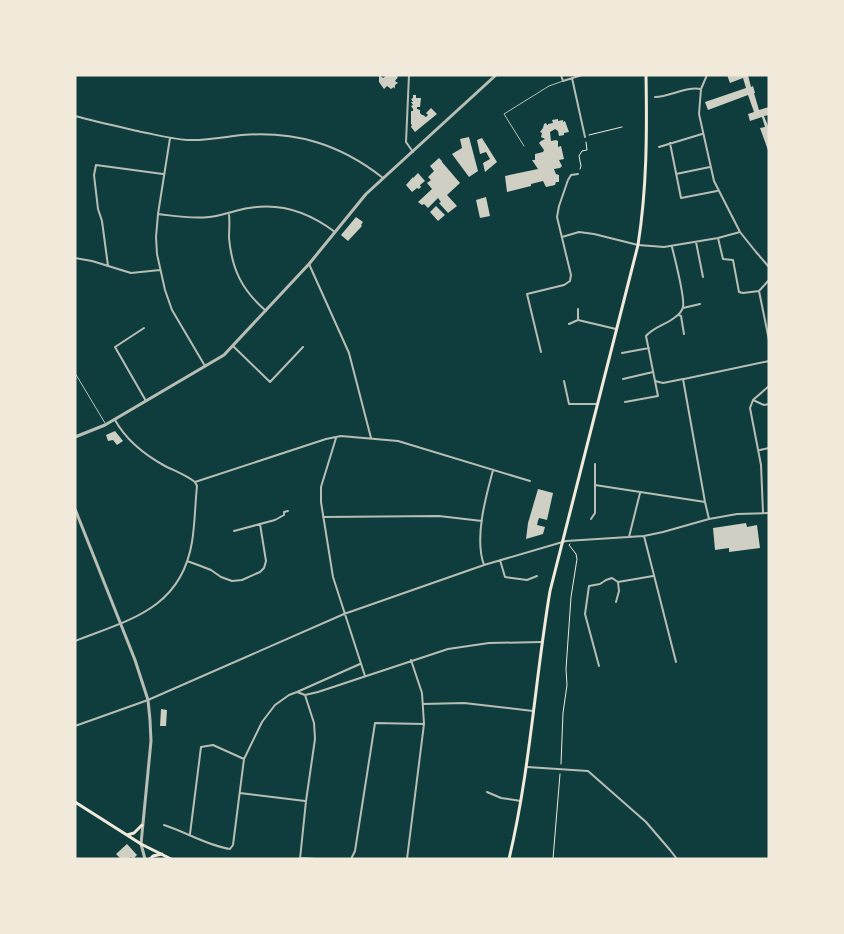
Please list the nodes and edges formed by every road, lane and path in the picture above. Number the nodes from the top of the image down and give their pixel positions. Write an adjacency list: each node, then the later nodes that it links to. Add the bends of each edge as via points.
1 (408, 75): 19 (street, via 406,142)
2 (496, 75): 19 (street)
3 (561, 75): 8 (street)
4 (582, 75): 7 (street)
5 (646, 75): 33 (main road, via 646,178)
6 (707, 75): 9 (street)
7 (572, 78): 8 (street); 14 (street)
8 (563, 81): 17 (lane, via 504,114)
9 (700, 89): 10 (street); 13 (street)
10 (655, 97)
11 (75, 117): 15 (street)
12 (622, 127): 14 (path)
13 (702, 134): 16 (street); 20 (street)
14 (585, 136): 22 (path, via 587,150 579,156)
15 (170, 138): 21 (street); 24 (street, via 293,136 327,145)
16 (670, 143): 18 (street); 23 (street)
17 (524, 146)
18 (658, 147)
19 (412, 152): 24 (street)
20 (710, 166): 23 (street); 25 (street)
21 (165, 174): 26 (street); 37 (street, via 96,165 98,209)
22 (578, 174): 30 (street, via 568,180 559,206 557,217)
23 (676, 174): 25 (street, via 681,198)
24 (383, 178): 28 (street)
25 (718, 190): 29 (street)
26 (158, 214): 27 (street, via 189,218); 39 (street)
27 (229, 214): 28 (street, via 249,208 288,209 304,213); 46 (street, via 235,271 247,292)
28 (335, 232): 36 (street)
29 (741, 232): 31 (street); 38 (street)
30 (562, 237): 33 (street, via 579,232); 57 (street, via 570,281 527,294)
31 (718, 238): 32 (street); 42 (street, via 723,259 733,260 739,292)
32 (696, 242): 34 (street); 40 (street)
33 (638, 245): 34 (street); 51 (main road)
34 (672, 246): 44 (street)
35 (75, 258): 37 (street)
36 (309, 264): 46 (street); 77 (street, via 349,353)
37 (108, 266): 39 (street, via 131,273)
38 (769, 267)
39 (160, 270): 60 (street, via 172,310)
40 (703, 277)
41 (769, 280): 42 (street)
42 (759, 291): 53 (street)
43 (700, 304): 44 (street)
44 (683, 308): 47 (street)
45 (578, 309): 48 (street)
46 (266, 311): 54 (street)
47 (679, 315): 52 (street); 56 (street, via 651,330 646,336)
48 (578, 320): 49 (street); 51 (street)
49 (569, 324)
50 (144, 328): 69 (street, via 115,347)
51 (616, 329): 71 (main road)
52 (684, 334)
53 (769, 340)
54 (233, 345): 55 (street, via 270,382); 60 (street)
55 (303, 348)
56 (649, 348): 58 (street); 61 (street)
57 (541, 352)
58 (622, 353)
59 (769, 362): 64 (street)
60 (205, 366): 69 (street)
61 (653, 372): 63 (street); 66 (street)
62 (75, 373): 74 (lane)
63 (623, 379)
64 (683, 379): 66 (street); 86 (street)
65 (564, 381): 71 (street, via 569,404)
66 (655, 381): 70 (street, via 658,396)
67 (769, 386): 68 (street)
68 (753, 400): 72 (street); 79 (street, via 750,408)
69 (146, 401): 73 (street)
70 (626, 402)
71 (597, 404): 99 (main road)
72 (769, 404)
73 (114, 420): 74 (street); 83 (street, via 146,454)
74 (105, 425): 75 (street)
75 (75, 437)
76 (336, 438): 77 (street); 83 (street); 91 (street, via 321,487)
77 (371, 438): 81 (street, via 398,441)
78 (769, 448): 79 (street)
79 (759, 450): 89 (street)
80 (595, 464): 84 (street)
81 (494, 470): 82 (street); 94 (street)
82 (530, 481)
83 (195, 482): 102 (street, via 192,543)
84 (595, 485): 85 (street); 92 (street, via 595,513)
85 (640, 493): 86 (street); 98 (street)
86 (705, 502): 93 (street)
87 (75, 509): 109 (street)
88 (288, 510): 95 (street, via 275,520)
89 (763, 513): 90 (street); 93 (street)
90 (769, 513)
91 (323, 517): 94 (street, via 439,516); 108 (street)
92 (591, 519)
93 (709, 519): 97 (street)
94 (482, 521): 103 (street, via 480,545)
95 (260, 524): 96 (street); 102 (street, via 266,561 260,572 232,581)
96 (234, 531)
97 (644, 536): 98 (street); 105 (street)
98 (629, 537): 99 (street)
99 (561, 543): 101 (street); 111 (main road)
100 (569, 546): 126 (path, via 578,559 571,597)
101 (500, 560): 103 (street); 104 (street, via 505,577 527,580)
102 (187, 561): 109 (street, via 164,599)
103 (484, 564): 108 (street)
104 (537, 576)
105 (653, 576): 106 (street); 113 (street)
106 (618, 582): 107 (street); 115 (street, via 612,578 589,586 585,614)
107 (616, 602)
108 (344, 614): 114 (street); 119 (street)
109 (120, 623): 110 (street); 119 (street)
110 (75, 641)
111 (541, 642): 112 (street, via 468,645); 121 (main road)
112 (411, 660): 116 (street); 120 (street)
113 (676, 662)
114 (360, 664): 116 (street); 117 (street)
115 (599, 666)
116 (365, 676): 118 (street)
117 (297, 692): 118 (street); 124 (street, via 274,705)
118 (305, 695): 129 (street, via 315,739)
119 (148, 700): 123 (street); 132 (street, via 151,741)
120 (423, 704): 121 (street, via 464,703); 122 (street)
121 (533, 711): 125 (main road)
122 (424, 724): 143 (street, via 375,723); 144 (street)
123 (75, 726)
124 (243, 759): 128 (street); 134 (street, via 213,745 201,747)
125 (526, 766): 126 (street); 130 (main road)
126 (560, 768): 146 (path); 147 (street, via 588,771 646,822)
127 (487, 792): 130 (street)
128 (240, 793): 129 (street); 134 (street, via 230,849)
129 (306, 801): 138 (street)
130 (521, 801): 145 (main road)
131 (75, 802): 135 (main road)
132 (142, 825): 135 (main road); 136 (street)
133 (164, 825): 134 (street)
134 (190, 834)
135 (127, 835): 136 (main road)
136 (141, 844): 137 (main road); 139 (street)
137 (162, 854): 140 (main road); 141 (main road)
138 (300, 858): 142 (street)
139 (145, 859)
140 (150, 859)
141 (171, 859)
142 (316, 859)
143 (351, 859)
144 (407, 859)
145 (509, 859)
146 (553, 859)
147 (676, 859)

